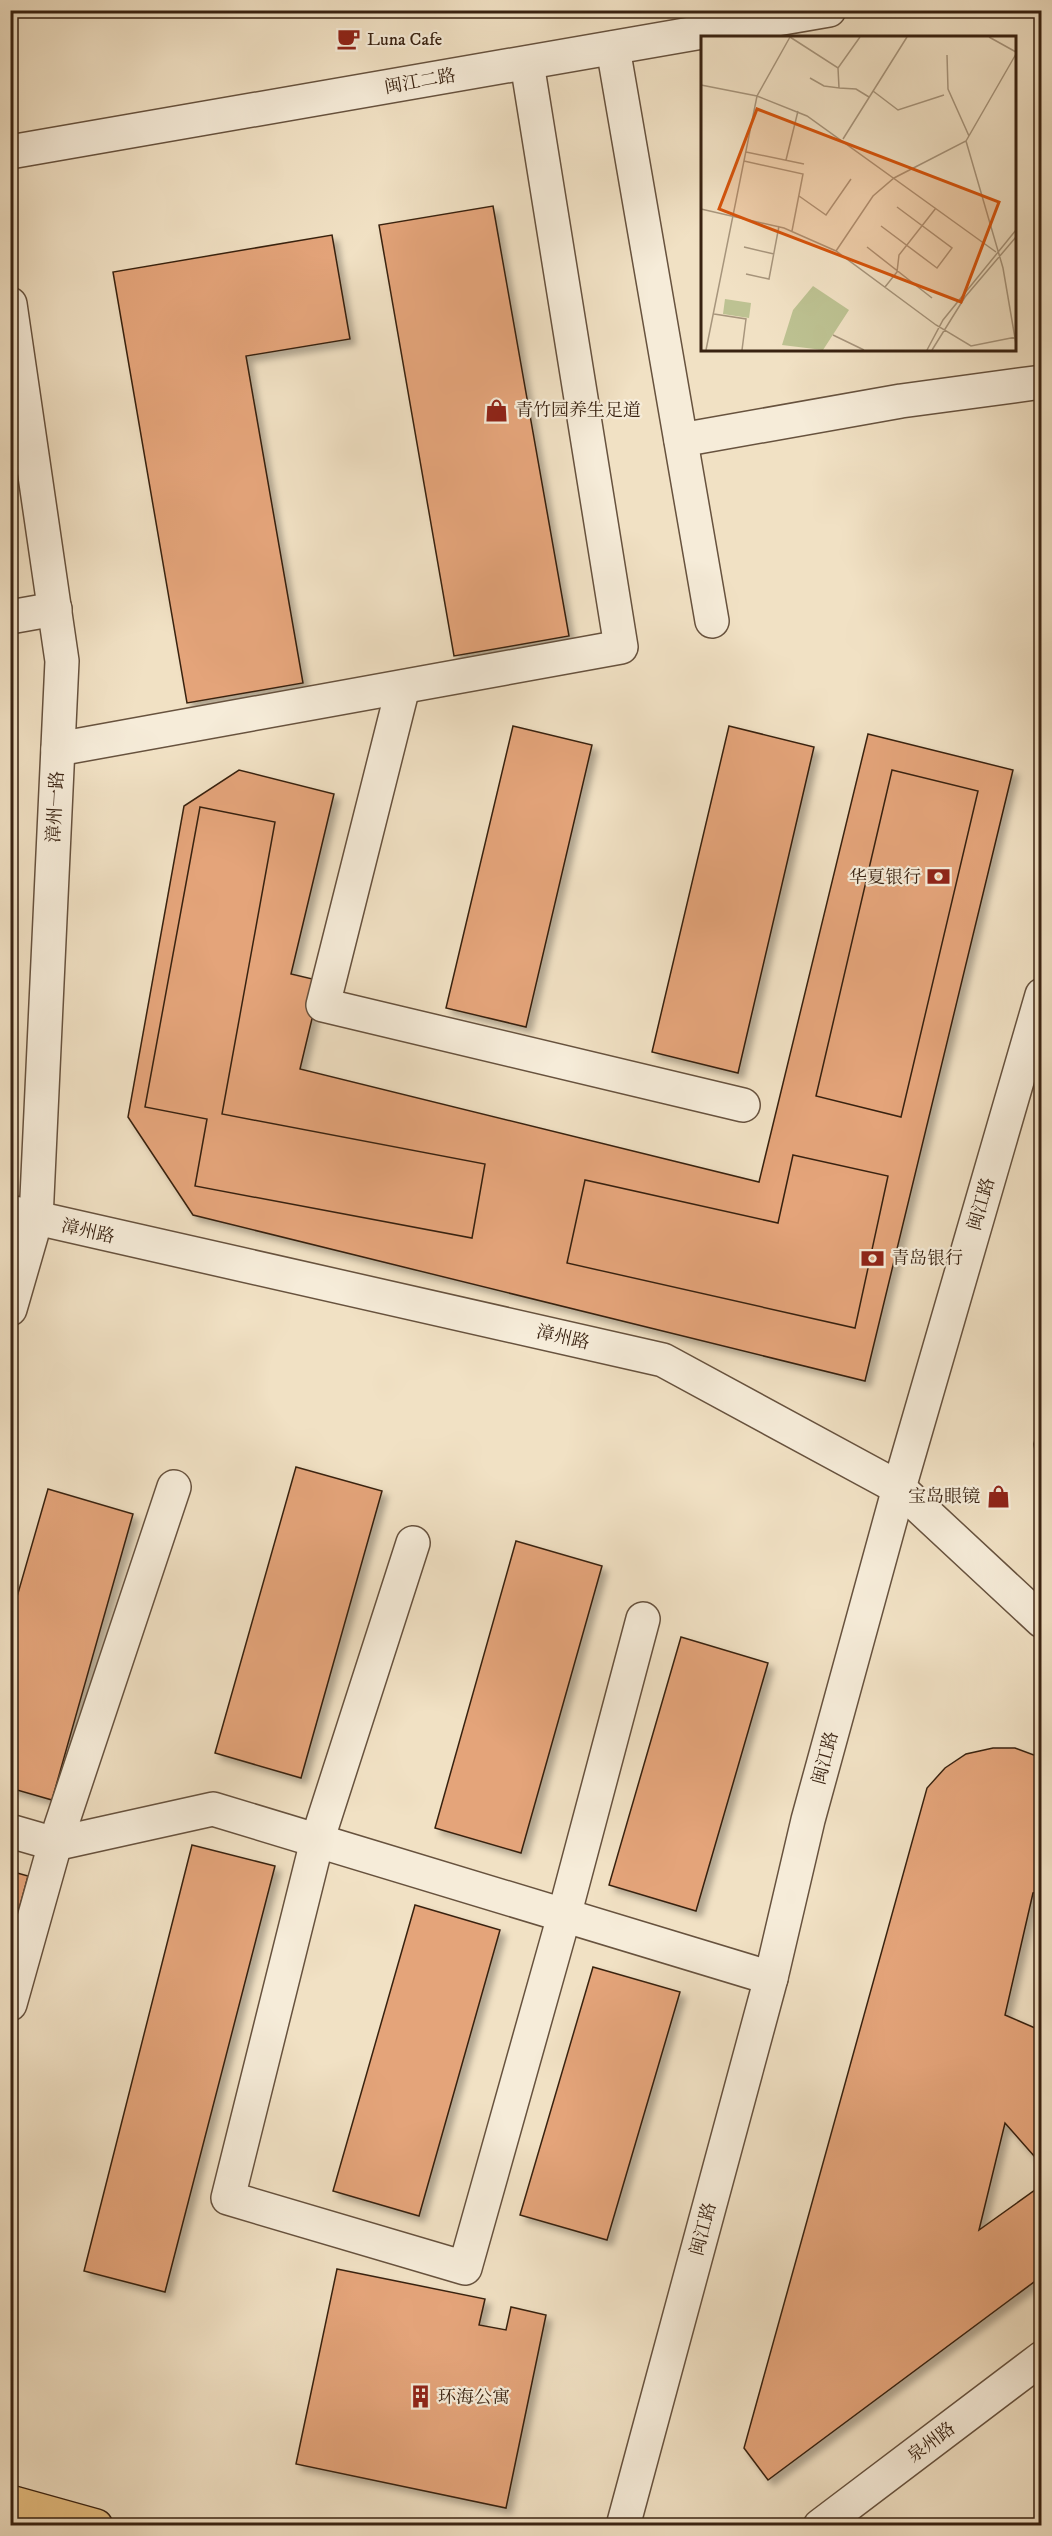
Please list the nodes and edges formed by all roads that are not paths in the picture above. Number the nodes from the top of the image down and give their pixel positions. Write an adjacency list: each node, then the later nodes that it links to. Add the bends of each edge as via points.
1 (829, 10): 2 (street, 闽江二路)
2 (613, 48): 3 (street, 闽江二路); 7 (street)
3 (527, 63): 4 (street, 闽江二路); 11 (street, via 621,647)
4 (10, 152)
5 (10, 304): 8 (street, 漳州一路)
6 (1041, 382): 7 (street, via 901,401)
7 (681, 440): 10 (street)
8 (55, 609): 9 (street); 12 (street, 漳州一路, via 62,660)
9 (10, 617)
10 (712, 621)
11 (403, 687): 12 (street); 14 (street, via 323,1005)
12 (58, 749): 15 (street, 漳州一路)
13 (1041, 995): 18 (street, 闽江路)
14 (743, 1105)
15 (23, 1216): 16 (street, 漳州一路); 18 (street, 漳州路, via 663,1360)
16 (10, 1310)
17 (174, 1487): 24 (street)
18 (899, 1488): 21 (street, 漳州路); 26 (street, 闽江路, via 808,1820)
19 (412, 1543): 23 (street)
20 (643, 1619): 25 (street)
21 (1041, 1621)
22 (10, 1831): 24 (street)
23 (317, 1840): 24 (street, via 213,1809); 25 (street); 25 (street, via 228,2198 465,2268)
24 (55, 1844): 27 (street)
25 (564, 1916): 26 (street)
26 (771, 1978): 31 (street, 闽江路)
27 (10, 2004)
28 (1041, 2358): 32 (street, 泉州路)
29 (10, 2502): 30 (main road)
30 (96, 2526)
31 (623, 2526)
32 (820, 2526)

